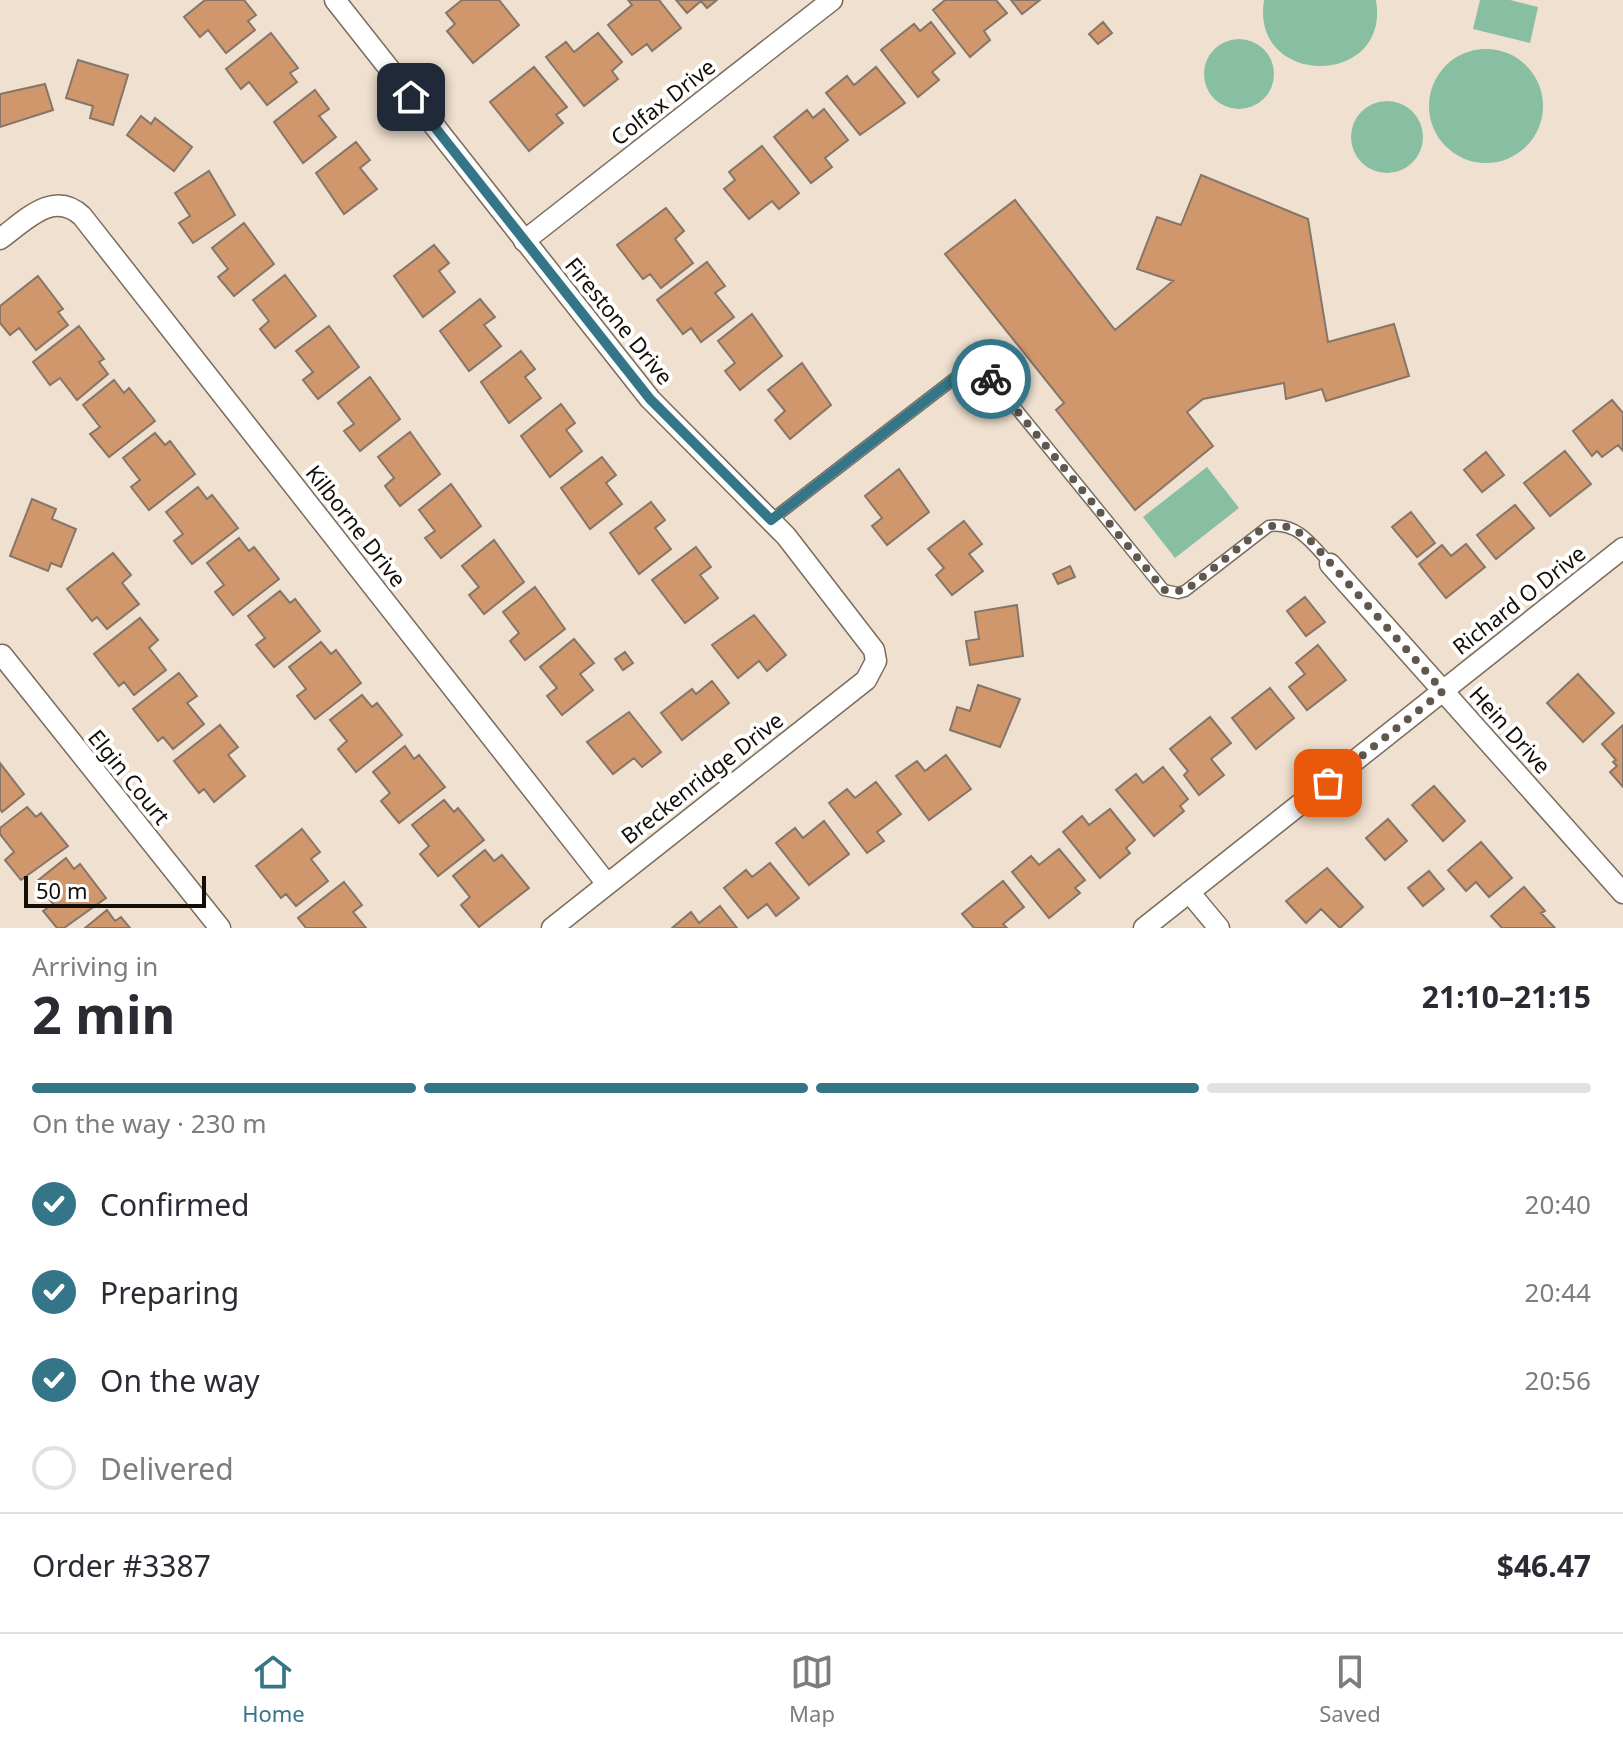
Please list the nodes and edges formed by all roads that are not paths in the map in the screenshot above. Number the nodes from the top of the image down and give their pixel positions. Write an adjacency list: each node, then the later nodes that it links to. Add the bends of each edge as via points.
1 (335, 0): 4 (street, Firestone Drive)
2 (832, 0): 4 (street, Colfax Drive)
3 (0, 239): 11 (street, Kilborne Drive, via 50,205 62,203 82,216)
4 (524, 241): 5 (street, Firestone Drive, via 650,399)
5 (771, 520): 7 (lane, via 959,375 976,369 992,379 1164,590 1185,591 1261,530 1277,525 1309,539); 9 (street, Firestone Drive, via 869,641)
6 (1623, 548): 10 (street, Richard O Drive)
7 (1330, 564): 10 (street, Hein Drive)
8 (2, 655): 14 (street, Elgin Court)
9 (876, 661): 11 (street, Breckenridge Drive, via 866,680)
10 (1443, 691): 12 (street, Richard O Drive); 13 (street, Hein Drive)
11 (607, 884): 15 (street, Breckenridge Drive)
12 (1189, 892): 16 (street, Richard O Drive); 17 (street)
13 (1623, 893)
14 (220, 928)
15 (552, 928)
16 (1144, 928)
17 (1219, 928)

